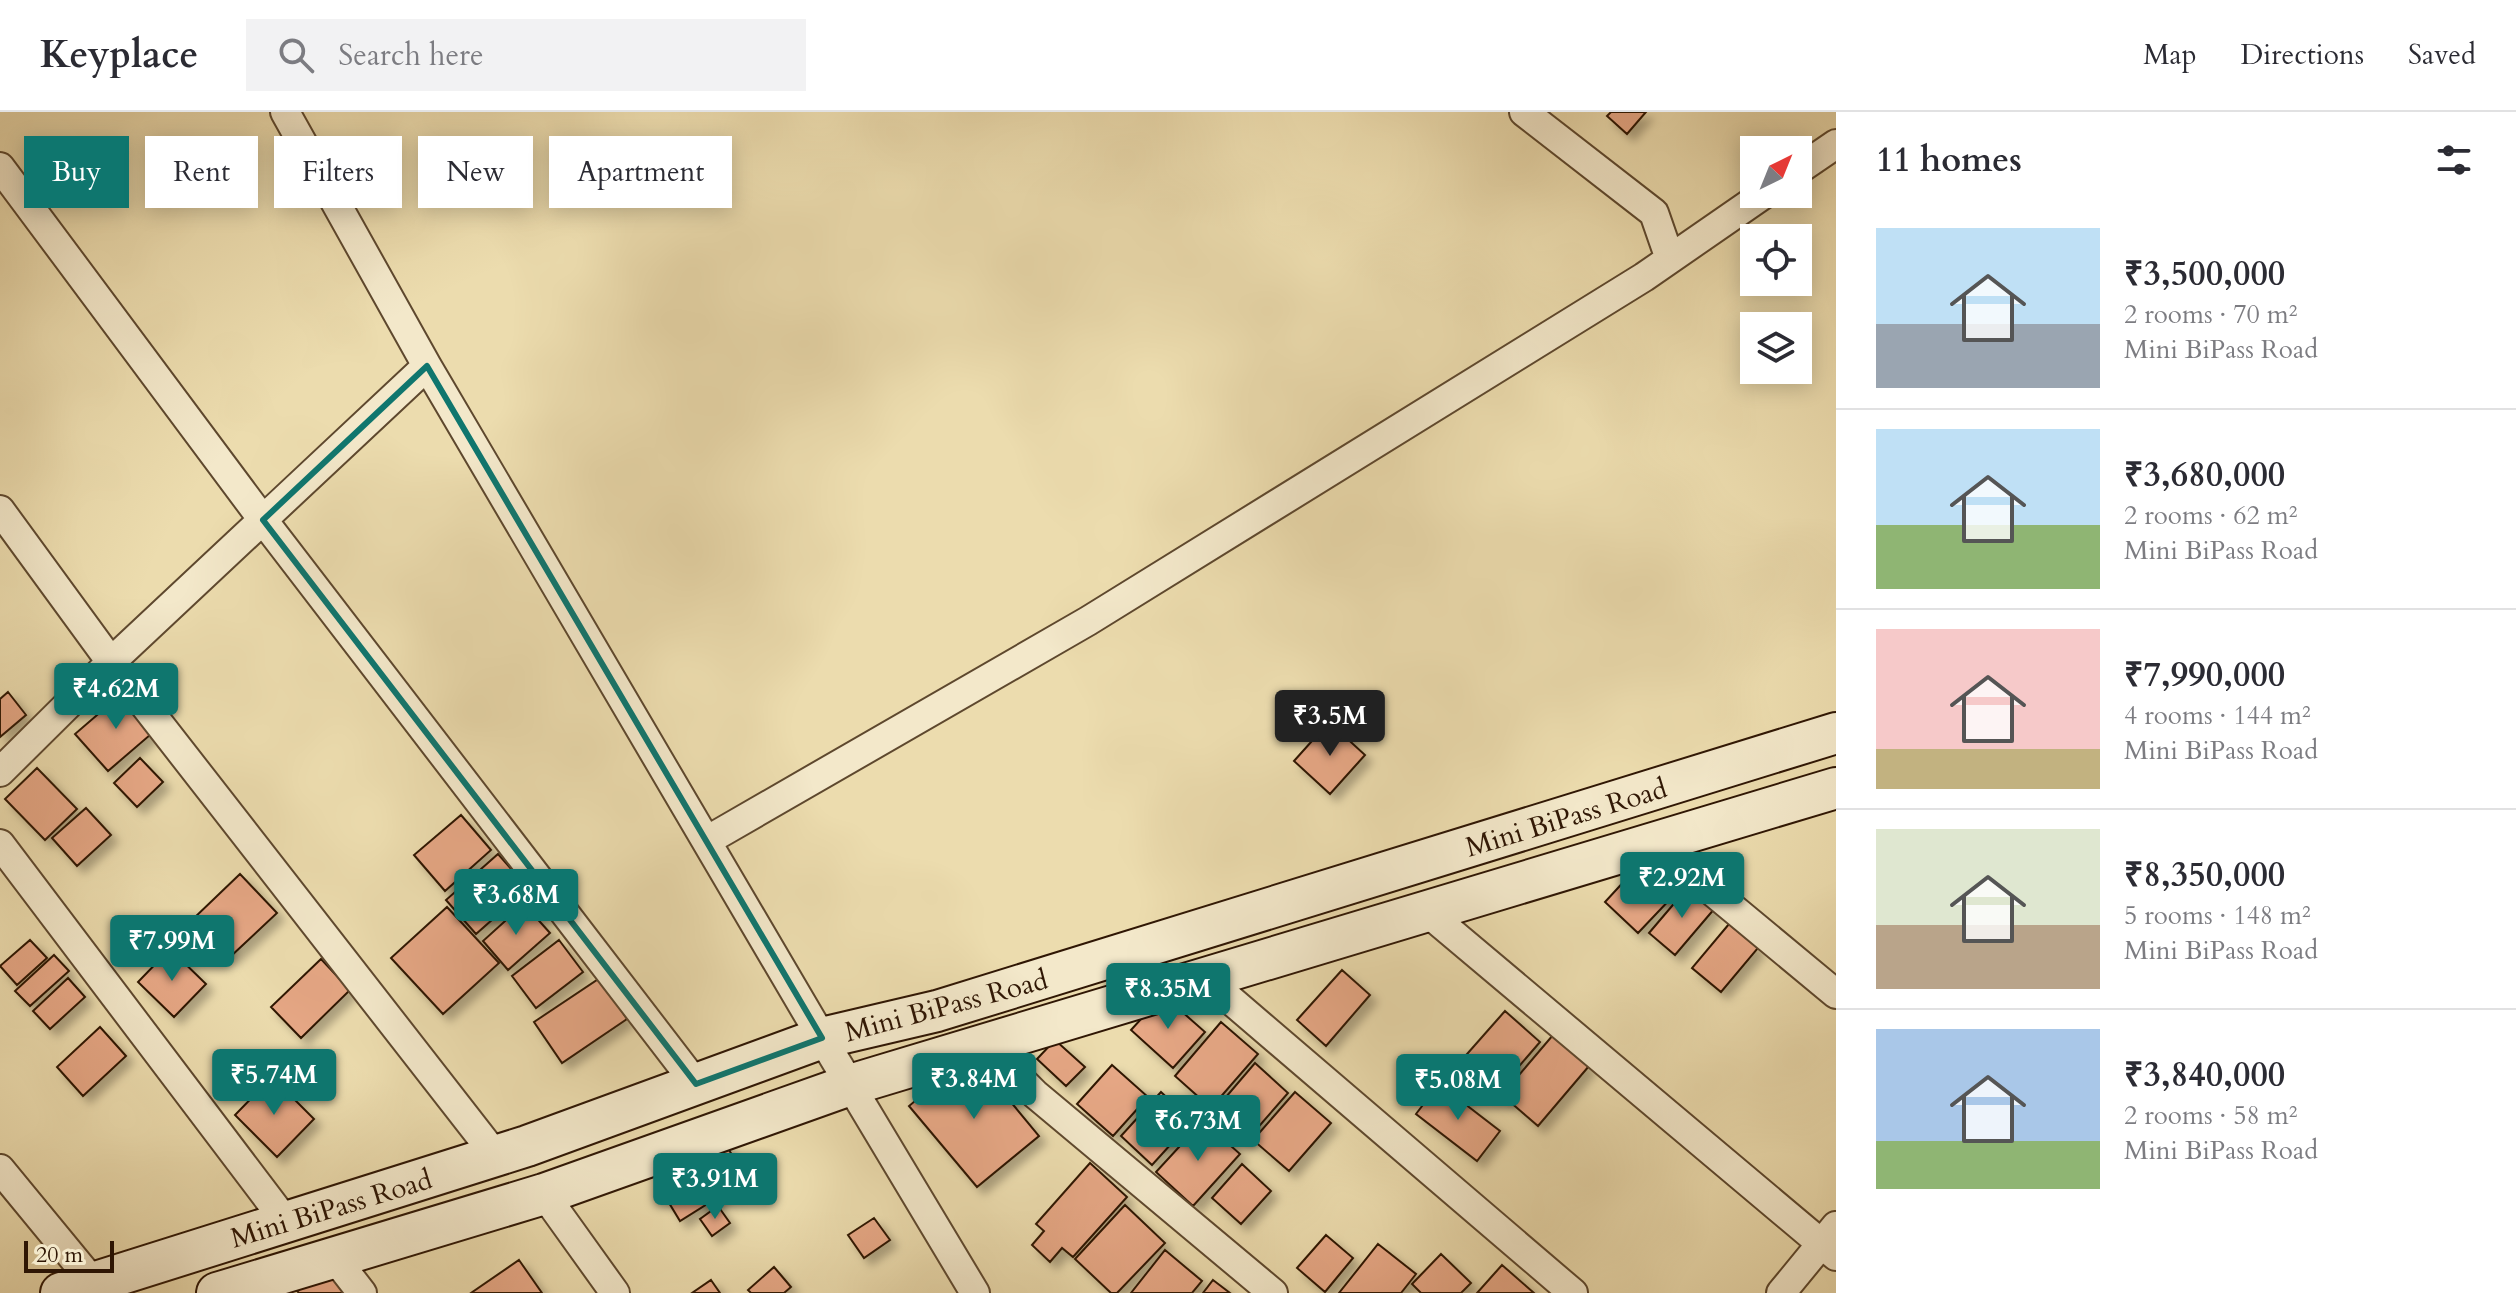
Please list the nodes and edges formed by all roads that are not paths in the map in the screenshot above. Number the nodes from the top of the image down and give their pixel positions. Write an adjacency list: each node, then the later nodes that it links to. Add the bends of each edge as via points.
1 (285, 112): 8 (street)
2 (1524, 112): 7 (street, via 1654,213)
3 (1836, 144): 4 (street)
4 (1812, 160)
5 (0, 167): 10 (street)
6 (1744, 208): 7 (street)
7 (1670, 259): 15 (street, via 1088,621)
8 (427, 366): 10 (street); 15 (street)
9 (0, 510): 11 (street)
10 (263, 520): 11 (street); 23 (street)
11 (111, 662): 13 (street); 25 (street)
12 (1836, 733): 21 (street, Mini BiPass Road, via 937,1011)
13 (0, 772)
14 (1836, 788): 16 (street)
15 (708, 840): 21 (street)
16 (1654, 843): 18 (street); 20 (street)
17 (0, 844): 28 (street)
18 (1427, 912): 19 (street); 29 (street)
19 (1205, 978): 22 (street); 37 (street)
20 (1836, 994)
21 (822, 1038): 23 (street, Mini BiPass Road); 24 (street)
22 (986, 1045): 24 (street); 36 (street, via 1035,1094)
23 (696, 1084): 25 (street, Mini BiPass Road)
24 (850, 1085): 27 (street); 35 (street)
25 (496, 1156): 28 (street, Mini BiPass Road)
26 (0, 1169): 31 (street)
27 (544, 1194): 30 (street); 34 (street)
28 (286, 1222): 31 (street, Mini BiPass Road)
29 (1831, 1242): 38 (street)
30 (334, 1257): 32 (street); 33 (street)
31 (77, 1288)
32 (217, 1293)
33 (362, 1293)
34 (615, 1293)
35 (975, 1293)
36 (1273, 1293)
37 (1573, 1293)
38 (1781, 1293)

